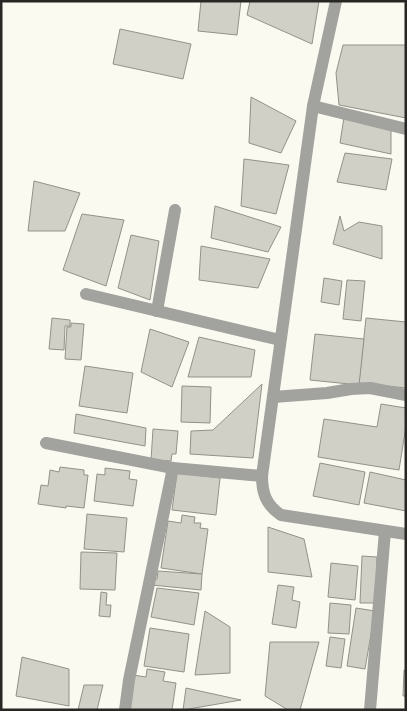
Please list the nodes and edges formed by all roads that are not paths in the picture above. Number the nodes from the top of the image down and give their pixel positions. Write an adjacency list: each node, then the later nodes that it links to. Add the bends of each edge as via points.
1 (336, 1): 2 (street)
2 (313, 106): 3 (street); 7 (street)
3 (406, 129)
4 (175, 210): 6 (street)
5 (86, 294): 6 (street)
6 (158, 311): 7 (street)
7 (280, 340): 9 (street)
8 (406, 395): 9 (street, via 370,388)
9 (273, 397): 12 (street)
10 (46, 443): 11 (street)
11 (173, 468): 12 (street); 15 (street)
12 (262, 476): 13 (street, via 262,488 268,503 281,514)
13 (385, 531): 14 (street); 16 (street)
14 (406, 534)
15 (125, 710)
16 (370, 710)

